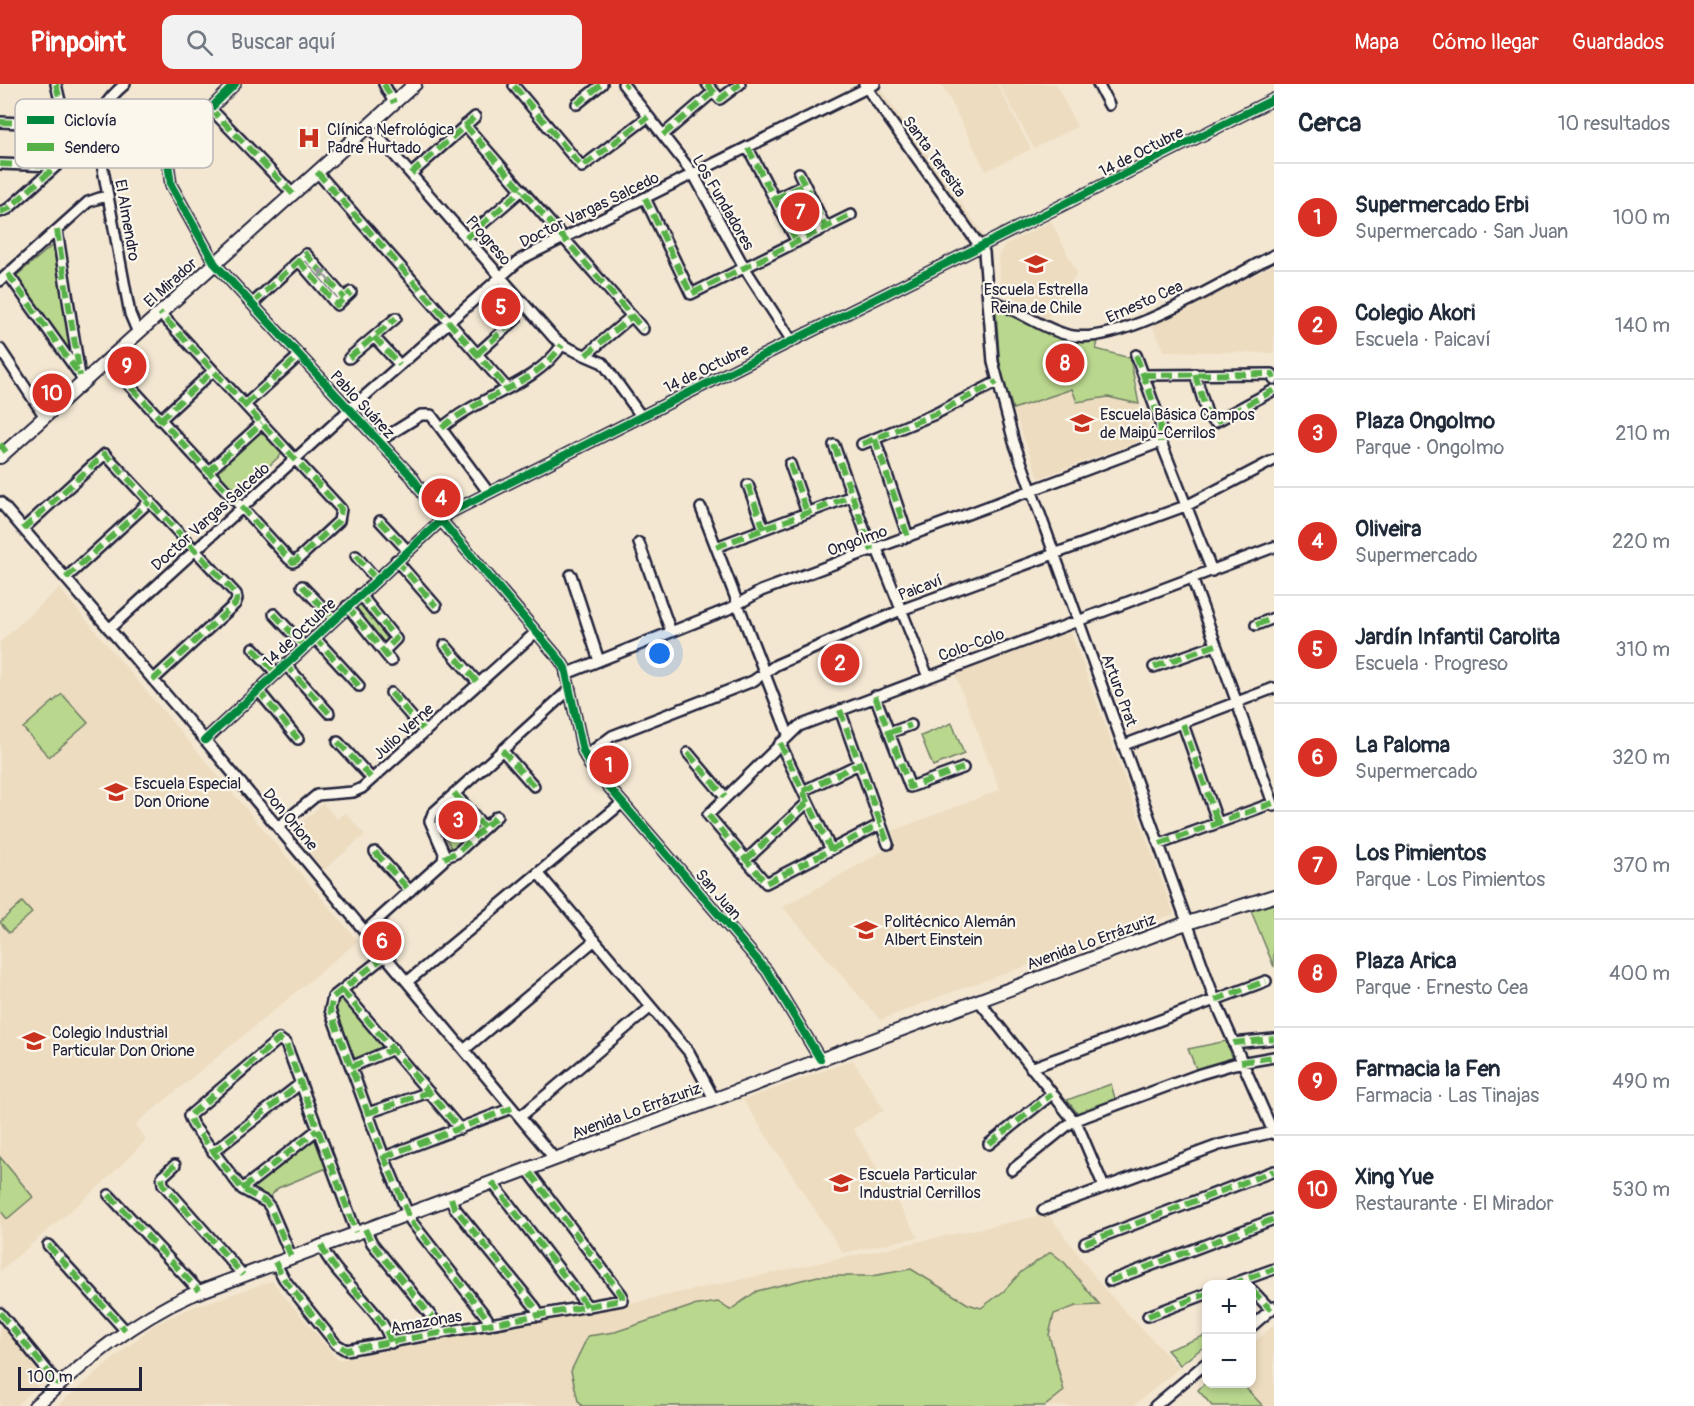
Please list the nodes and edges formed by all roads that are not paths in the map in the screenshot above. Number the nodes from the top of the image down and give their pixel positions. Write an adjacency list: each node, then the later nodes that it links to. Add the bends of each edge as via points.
1 (56, 84): 15 (street)
2 (125, 84): 16 (street, El Almendro)
3 (235, 84): 20 (street, Pablo Suárez)
4 (384, 84): 18 (street)
5 (415, 84): 18 (main road, El Mirador)
6 (602, 84): 19 (street)
7 (707, 84): 13 (street)
8 (740, 84): 13 (street, via 720,99)
9 (1098, 84): 21 (street)
10 (515, 85): 14 (street); 24 (street, via 582,167)
11 (625, 85): 24 (street, Los Fundadores)
12 (868, 85): 30 (street, Doctor Vargas Salcedo); 53 (street, Santa Teresita)
13 (713, 92): 29 (street)
14 (504, 93)
15 (59, 99)
16 (111, 99)
17 (1274, 99): 53 (street, 14 de Octubre)
18 (394, 103): 27 (main road, El Mirador)
19 (577, 104)
20 (213, 105)
21 (1109, 105)
22 (213, 111): 42 (street)
23 (475, 117): 28 (street)
24 (648, 117): 29 (street, Los Fundadores)
25 (0, 122): 26 (street)
26 (15, 123)
27 (368, 125): 36 (main road, El Mirador); 38 (street, Progreso)
28 (465, 125): 38 (street); 41 (street)
29 (663, 135): 39 (street, Los Fundadores)
30 (748, 147): 39 (street, Doctor Vargas Salcedo); 45 (street)
31 (0, 164): 32 (street)
32 (15, 165)
33 (54, 168): 46 (street)
34 (103, 168): 43 (street, El Almendro)
35 (167, 168): 55 (street, Pablo Suárez, via 171,185)
36 (317, 172): 42 (main road, El Mirador); 66 (street)
37 (799, 173): 40 (street)
38 (411, 174): 50 (street, Progreso)
39 (694, 175): 44 (street, Doctor Vargas Salcedo); 56 (street, Los Fundadores)
40 (804, 184): 45 (street); 48 (street)
41 (522, 190): 50 (street); 51 (street)
42 (293, 194): 55 (main road, El Mirador)
43 (108, 195): 49 (street, via 88,202); 68 (street, El Almendro, via 131,318)
44 (645, 198): 51 (street, Doctor Vargas Salcedo); 56 (street, via 692,294)
45 (775, 199): 52 (street)
46 (0, 212)
47 (851, 215): 48 (street)
48 (826, 228): 52 (street)
49 (57, 230): 57 (street); 84 (street)
50 (466, 238): 58 (street, Progreso)
51 (563, 238): 58 (street, Doctor Vargas Salcedo, via 527,255); 63 (street)
52 (797, 242): 56 (street)
53 (981, 246): 60 (street, Arturo Prat, via 987,262); 70 (street, 14 de Octubre)
54 (1274, 255): 60 (street, Ernesto Cea, via 1149,319 1089,337 1053,330)
55 (215, 264): 61 (street, Pablo Suárez); 62 (main road, El Mirador)
56 (744, 267): 70 (street, Los Fundadores)
57 (4, 277): 84 (street)
58 (501, 278): 66 (street, Doctor Vargas Salcedo); 71 (street, Progreso)
59 (344, 298): 61 (street, via 303,257)
60 (989, 300): 85 (street, Arturo Prat)
61 (252, 303): 74 (street, Pablo Suárez)
62 (160, 313): 68 (main road, El Mirador); 80 (street)
63 (632, 316): 67 (street); 75 (street)
64 (396, 318): 69 (street)
65 (516, 319): 73 (street)
66 (449, 323): 73 (street); 79 (street, Doctor Vargas Salcedo)
67 (643, 329)
68 (138, 333): 78 (main road, El Mirador)
69 (374, 337): 77 (street); 79 (street)
70 (792, 341): 90 (street, 14 de Octubre)
71 (562, 345): 75 (street, Progreso); 86 (street, via 533,374)
72 (0, 349): 91 (street)
73 (477, 354): 86 (street)
74 (300, 355): 88 (street); 89 (street, Pablo Suárez)
75 (586, 355): 90 (street, Progreso, via 606,366)
76 (1136, 355): 82 (street)
77 (349, 358)
78 (107, 361): 84 (main road, El Mirador); 92 (street)
79 (400, 366): 89 (street, Doctor Vargas Salcedo)
80 (213, 371): 88 (street); 92 (street)
81 (1195, 374): 82 (street); 83 (street); 87 (street, via 1208,417 1215,422)
82 (1144, 375): 97 (street, via 1161,425)
83 (1273, 377)
84 (82, 379): 91 (main road, El Mirador)
85 (997, 382): 95 (street); 106 (street, Arturo Prat)
86 (507, 388): 94 (street, via 464,410)
87 (1274, 390)
88 (246, 405): 93 (street)
89 (350, 409): 96 (street, Pablo Suárez); 101 (street, Doctor Vargas Salcedo)
90 (641, 416): 107 (street, 14 de Octubre)
91 (45, 417): 100 (main road, El Mirador)
92 (160, 420): 104 (street)
93 (262, 423): 101 (street); 104 (street)
94 (442, 428): 96 (street, via 434,417 424,414); 107 (street)
95 (875, 439): 98 (street); 119 (street)
96 (379, 441): 115 (street, Pablo Suárez, via 412,477)
97 (1161, 442): 106 (street, Ongolmo); 111 (street)
98 (862, 444)
99 (834, 445): 108 (street)
100 (2, 451)
101 (295, 459): 112 (street, Doctor Vargas Salcedo); 112 (street, via 340,507 339,521 293,562)
102 (1274, 460): 111 (street, Paicaví)
103 (790, 464): 114 (street)
104 (208, 472): 112 (street)
105 (748, 485): 118 (street)
106 (1031, 489): 119 (street, Ongolmo); 126 (street, Arturo Prat)
107 (489, 493): 115 (street, 14 de Octubre)
108 (852, 496): 114 (street); 125 (street)
109 (150, 501): 117 (street, via 105,454); 123 (street); 132 (street)
110 (0, 502): 117 (street, Don Orione)
111 (1188, 505): 126 (street, Paicaví); 129 (street)
112 (241, 508): 123 (street, Doctor Vargas Salcedo)
113 (701, 508): 121 (street)
114 (807, 513): 118 (street)
115 (440, 519): 124 (street, 14 de Octubre); 146 (street, Pablo Suárez)
116 (380, 521): 124 (street)
117 (23, 529): 132 (street, Don Orione)
118 (764, 529): 121 (street)
119 (908, 537): 125 (street, Ongolmo)
120 (639, 543): 147 (street)
121 (716, 547): 136 (street)
122 (1274, 547): 129 (street, Colo-Colo)
123 (195, 549): 145 (street, Doctor Vargas Salcedo); 162 (street, via 237,599)
124 (406, 550): 128 (street, 14 de Octubre)
125 (874, 550): 136 (street, Ongolmo, via 761,591); 139 (street)
126 (1054, 553): 139 (street, Paicaví); 143 (street, Arturo Prat)
127 (356, 556): 133 (street)
128 (396, 560): 133 (street, 14 de Octubre); 138 (street)
129 (1212, 571): 131 (street, Colo-Colo)
130 (571, 575): 155 (street)
131 (1192, 578): 143 (street, Colo-Colo); 150 (street)
132 (66, 579): 145 (street, Don Orione)
133 (376, 579): 135 (street, 14 de Octubre)
134 (302, 585): 142 (street)
135 (360, 594): 137 (street, 14 de Octubre); 153 (street, via 396,639)
136 (738, 604): 147 (street, Ongolmo); 159 (street)
137 (347, 606): 142 (street, 14 de Octubre); 153 (street)
138 (436, 606)
139 (901, 610): 159 (street, Paicaví); 161 (street)
140 (274, 614): 151 (street)
141 (1274, 618): 144 (street)
142 (334, 619): 148 (street, 14 de Octubre)
143 (1079, 620): 161 (street, Colo-Colo); 182 (street, Arturo Prat)
144 (1256, 625)
145 (109, 629): 162 (street, Don Orione)
146 (536, 632): 160 (street, Pablo Suárez, via 560,660); 163 (street, Julio Verne)
147 (670, 632): 155 (street, Ongolmo)
148 (314, 637): 151 (street, 14 de Octubre); 164 (street)
149 (445, 645): 163 (street)
150 (1216, 645): 157 (street); 170 (street)
151 (304, 646): 156 (street, 14 de Octubre)
152 (253, 648): 158 (street)
153 (384, 651): 154 (street)
154 (391, 661)
155 (598, 661): 160 (street, Ongolmo)
156 (285, 664): 158 (street, 14 de Octubre); 172 (street)
157 (1154, 667)
158 (276, 673): 167 (street, 14 de Octubre)
159 (765, 673): 177 (street); 185 (street, Paicaví, via 612,736)
160 (566, 674): 166 (street, Pablo Suárez)
161 (928, 676): 169 (street, Colo-Colo)
162 (153, 680): 179 (street, Don Orione)
163 (478, 684): 175 (street, Julio Verne)
164 (359, 686)
165 (1274, 688): 170 (street)
166 (570, 689): 183 (street); 185 (street, Pablo Suárez)
167 (258, 690): 178 (street); 179 (street, 14 de Octubre)
168 (391, 693): 175 (street)
169 (875, 696): 171 (street, Colo-Colo); 176 (street)
170 (1237, 704): 173 (street); 195 (street)
171 (840, 710): 177 (street, Colo-Colo); 186 (street)
172 (329, 713)
173 (1183, 724): 182 (street); 197 (street)
174 (911, 725): 176 (street)
175 (425, 732): 188 (street, Julio Verne)
176 (889, 732): 187 (street, via 910,787)
177 (788, 734): 181 (street, Colo-Colo)
178 (298, 739)
179 (205, 740): 199 (street, Don Orione)
180 (338, 742): 188 (street)
181 (780, 743): 190 (street); 192 (street, Colo-Colo)
182 (1124, 745): 202 (street, Arturo Prat)
183 (502, 750): 189 (street); 191 (street)
184 (688, 753): 192 (street)
185 (585, 756): 194 (street, San Juan)
186 (859, 764): 190 (street); 198 (street)
187 (963, 768)
188 (372, 779): 199 (street, Julio Verne, via 356,791 317,795)
189 (534, 786)
190 (803, 791): 193 (street)
191 (454, 793): 200 (street); 205 (street, via 430,818)
192 (726, 797): 206 (street, Colo-Colo, via 708,815)
193 (808, 802): 203 (street); 206 (street)
194 (622, 803): 207 (street); 225 (street, San Juan, via 767,970)
195 (1273, 805): 197 (street)
196 (497, 816): 200 (street)
197 (1218, 823): 202 (street)
198 (881, 824): 201 (street); 203 (street)
199 (278, 827): 211 (street, Don Orione)
200 (484, 827): 205 (street, via 458,852)
201 (888, 844)
202 (1160, 844): 210 (street, Arturo Prat)
203 (831, 850): 206 (street, via 766,883)
204 (375, 852): 208 (street)
205 (444, 858): 208 (street)
206 (746, 860)
207 (538, 873): 212 (street); 215 (street)
208 (411, 891): 211 (street)
209 (1274, 896): 210 (main road, Avenida Lo Errázuriz)
210 (1189, 922): 217 (street, Arturo Prat); 218 (main road, Avenida Lo Errázuriz)
211 (365, 932): 213 (street, Don Orione)
212 (595, 940): 219 (street); 223 (street)
213 (385, 956): 215 (street, Don Orione); 216 (street)
214 (1266, 981): 217 (street)
215 (407, 982): 223 (street, Don Orione)
216 (342, 990): 222 (street); 227 (street, via 330,1000 330,1010)
217 (1215, 1000): 221 (street, Arturo Prat); 228 (street)
218 (979, 1001): 225 (main road, Avenida Lo Errázuriz); 228 (street)
219 (651, 1007): 232 (street, via 689,1052); 235 (street)
220 (1274, 1039): 221 (street)
221 (1233, 1043): 226 (street, Arturo Prat)
222 (393, 1049): 227 (street); 230 (street)
223 (464, 1050): 233 (street, Don Orione)
224 (1274, 1057): 226 (street)
225 (820, 1059): 232 (main road, Avenida Lo Errázuriz)
226 (1241, 1062): 236 (street); 239 (street, Arturo Prat)
227 (351, 1067): 234 (street)
228 (1031, 1068): 231 (street)
229 (300, 1084): 238 (street); 241 (street); 241 (street, via 282,1040 274,1042 191,1113 190,1120)
230 (429, 1092): 234 (street); 237 (street)
231 (1052, 1094): 236 (street); 240 (street)
232 (714, 1099): 243 (main road, Avenida Lo Errázuriz)
233 (512, 1108): 235 (street, Don Orione); 237 (street)
234 (368, 1113): 242 (street)
235 (520, 1117): 243 (street, Don Orione)
236 (1074, 1121): 246 (street); 249 (street)
237 (460, 1129): 242 (street)
238 (317, 1130): 250 (street); 256 (street)
239 (1273, 1133): 249 (street, via 1219,1145)
240 (989, 1144)
241 (213, 1152): 250 (street)
242 (384, 1157): 254 (street)
243 (554, 1158): 245 (main road, Avenida Lo Errázuriz)
244 (175, 1165): 263 (street, via 162,1177 162,1184)
245 (527, 1169): 248 (main road, Avenida Lo Errázuriz); 269 (street, Amazonas, via 623,1299)
246 (1012, 1170)
247 (1274, 1171): 257 (street)
248 (492, 1182): 252 (main road, Avenida Lo Errázuriz); 269 (street)
249 (1104, 1187): 253 (street)
250 (242, 1190): 260 (street, via 270,1207)
251 (109, 1195): 266 (street)
252 (451, 1198): 254 (main road, Avenida Lo Errázuriz); 272 (street)
253 (1043, 1210)
254 (407, 1213): 256 (main road, Avenida Lo Errázuriz); 275 (street)
255 (1274, 1219): 265 (street)
256 (360, 1230): 259 (main road, Avenida Lo Errázuriz); 277 (street, via 435,1321)
257 (1085, 1243)
258 (48, 1245): 276 (street)
259 (321, 1245): 260 (main road, Avenida Lo Errázuriz); 278 (street, via 382,1325)
260 (291, 1256): 261 (main road, Avenida Lo Errázuriz)
261 (275, 1262): 263 (main road, Avenida Lo Errázuriz); 278 (street, Amazonas, via 339,1348 351,1350)
262 (1274, 1269): 264 (street)
263 (243, 1275): 266 (main road, Avenida Lo Errázuriz)
264 (1251, 1280)
265 (1110, 1281)
266 (200, 1292): 276 (main road, Avenida Lo Errázuriz)
267 (1256, 1294): 270 (street)
268 (1202, 1296): 273 (street)
269 (588, 1307): 272 (street, Amazonas)
270 (1272, 1308): 274 (street)
271 (0, 1313): 280 (street)
272 (539, 1316): 275 (street, Amazonas)
273 (1148, 1317)
274 (1256, 1322)
275 (489, 1325): 277 (street, Amazonas)
276 (125, 1330): 280 (main road, Avenida Lo Errázuriz)
277 (440, 1334): 278 (street, Amazonas)
278 (391, 1343)
279 (1202, 1367): 281 (street)
280 (59, 1385): 282 (main road, Avenida Lo Errázuriz)
281 (1160, 1404)
282 (35, 1406)

